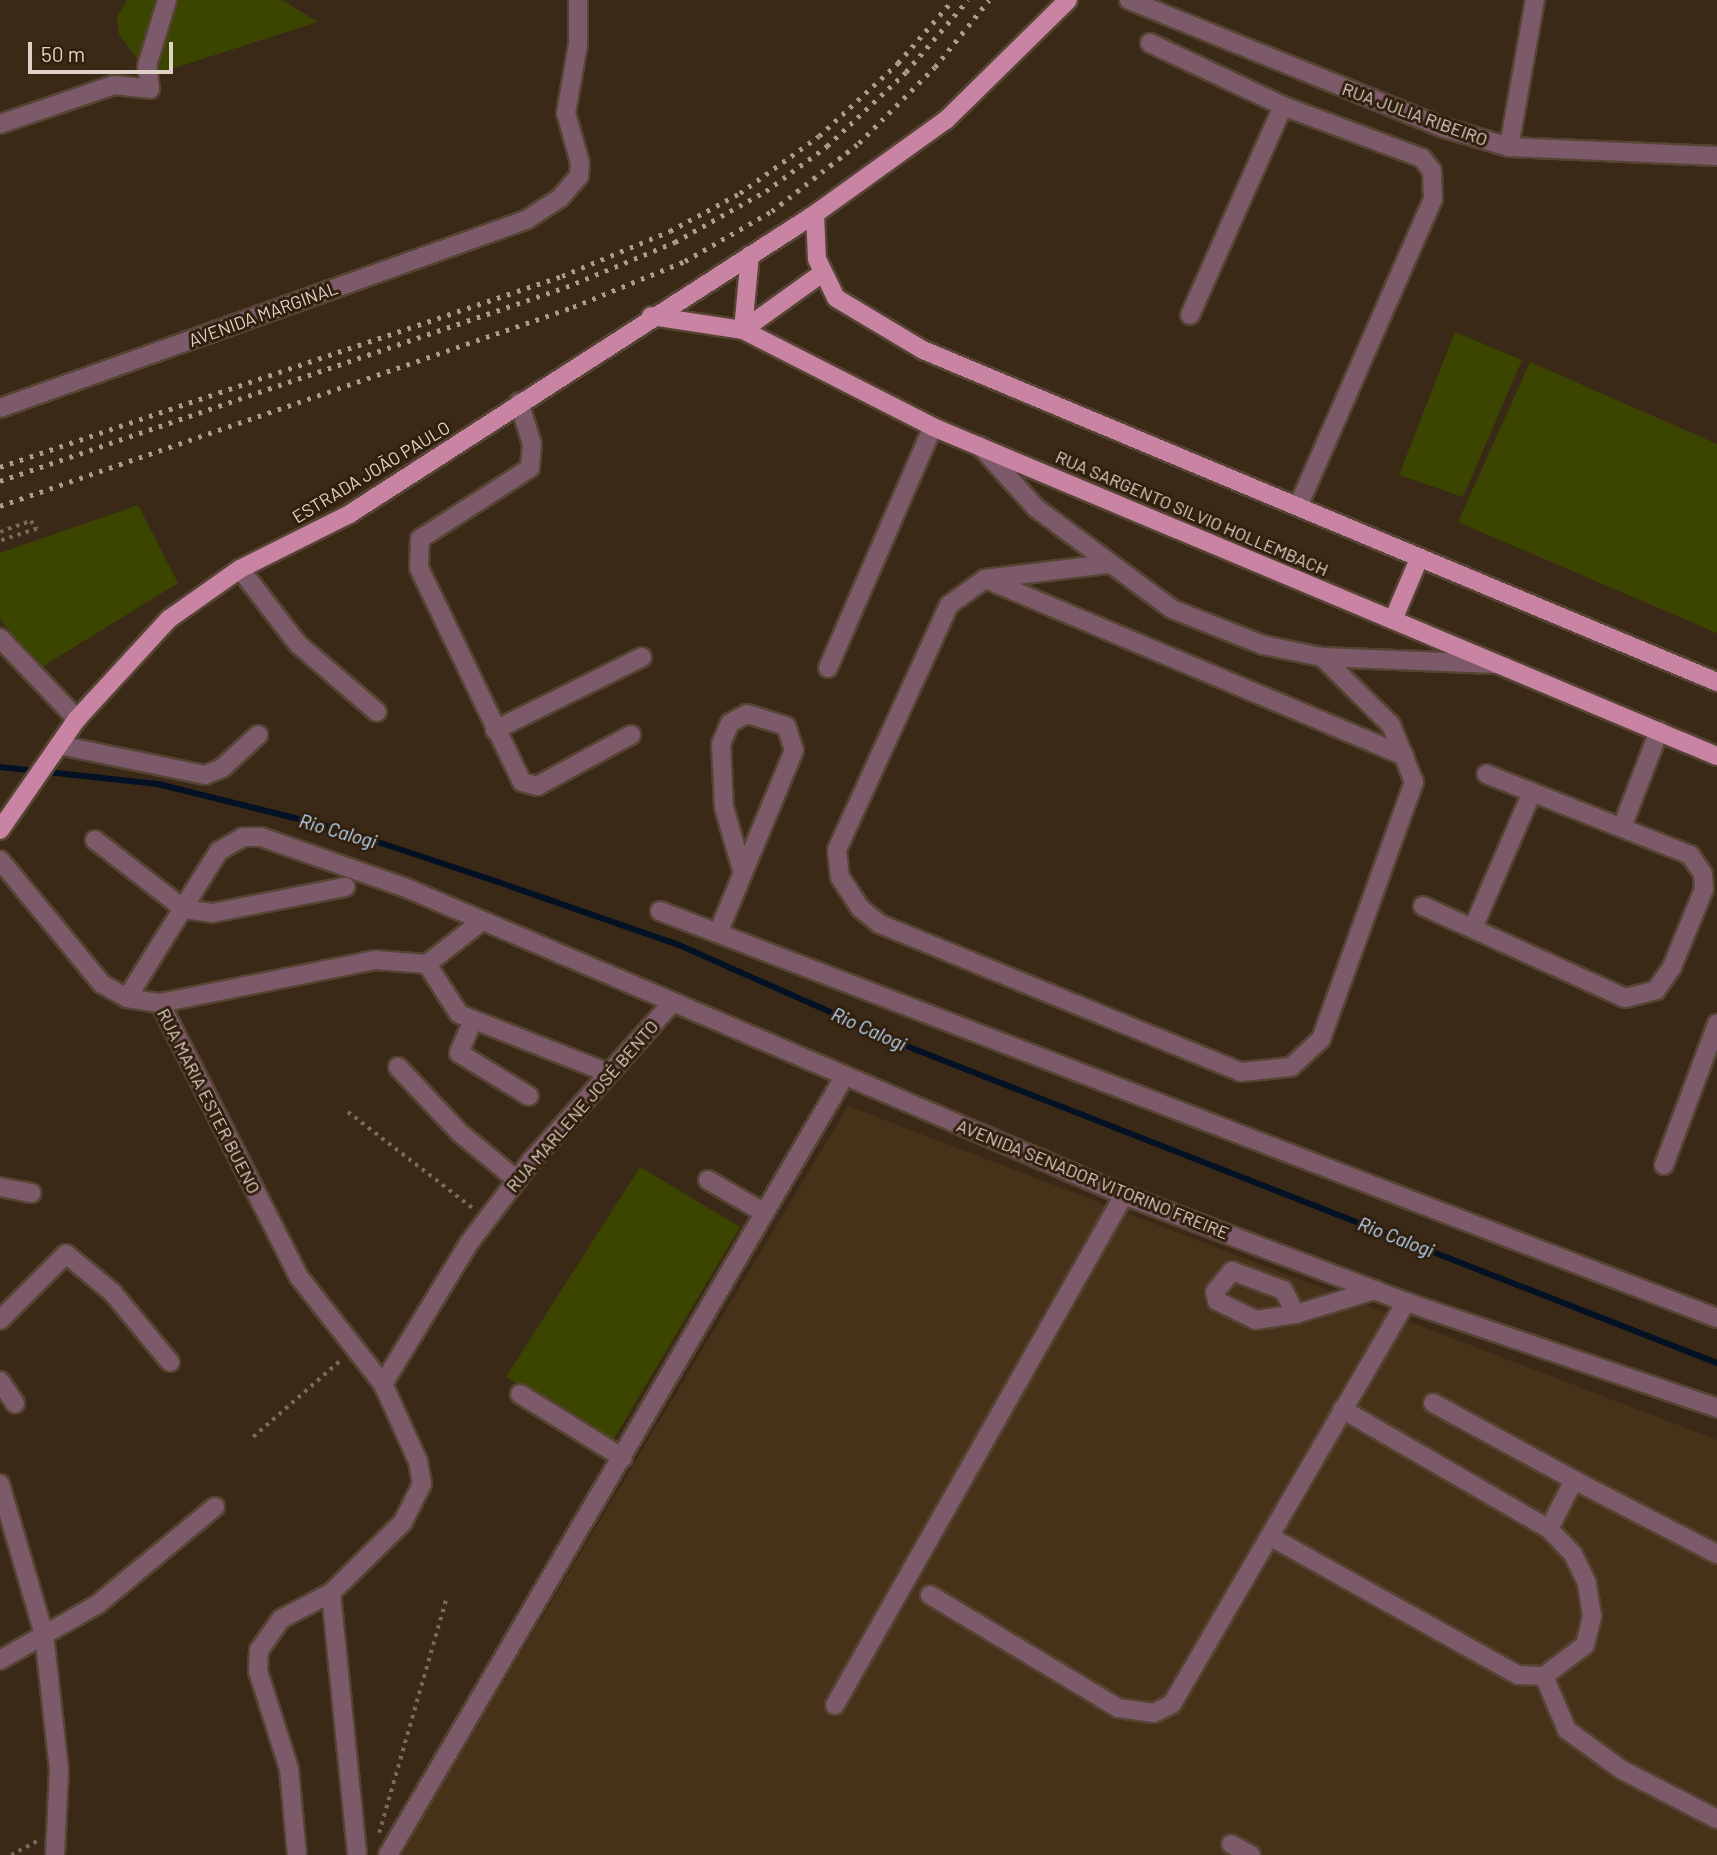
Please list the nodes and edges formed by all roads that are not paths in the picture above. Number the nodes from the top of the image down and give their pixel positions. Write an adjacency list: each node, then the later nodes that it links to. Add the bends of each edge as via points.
1 (167, 0): 8 (street, via 147,66 150,89 114,85)
2 (578, 0): 18 (street, AVENIDA MARGINAL, via 579,44 566,113 579,176 560,198 526,220)
3 (1068, 0): 11 (main road, ESTRADA JOÃO PAULO, via 946,120)
4 (1129, 0): 9 (street, RUA JULIA RIBEIRO, via 1408,114)
5 (1535, 0): 9 (street)
6 (1150, 43): 7 (street)
7 (1283, 106): 14 (street); 21 (street, via 1422,158 1435,187)
8 (0, 124)
9 (1509, 147): 10 (street, RUA JULIA RIBEIRO)
10 (1717, 156)
11 (816, 214): 12 (main road, ESTRADA JOÃO PAULO); 13 (main road)
12 (750, 256): 15 (main road, ESTRADA JOÃO PAULO); 16 (main road)
13 (821, 274): 16 (main road); 21 (main road, via 836,298 923,350)
14 (1190, 315)
15 (651, 316): 16 (main road, RUA SARGENTO SILVIO HOLLEMBACH); 17 (main road, ESTRADA JOÃO PAULO)
16 (743, 330): 19 (main road, RUA SARGENTO SILVIO HOLLEMBACH)
17 (519, 402): 24 (main road, ESTRADA JOÃO PAULO, via 348,515); 35 (street, via 532,444 530,468 420,539 415,555)
18 (0, 408)
19 (933, 427): 20 (main road, RUA SARGENTO SILVIO HOLLEMBACH); 31 (street)
20 (979, 446): 23 (street, via 1036,508); 26 (main road, RUA SARGENTO SILVIO HOLLEMBACH)
21 (1298, 507): 22 (main road)
22 (1419, 561): 26 (main road); 32 (main road)
23 (1107, 564): 25 (street); 29 (street, via 1172,609 1263,645)
24 (240, 569): 33 (street, via 298,644); 34 (main road, ESTRADA JOÃO PAULO, via 169,619)
25 (985, 579): 40 (street); 40 (street, via 949,606 837,850 840,877 860,908 880,924 1241,1072 1292,1068 1321,1039 1405,814 1414,773)
26 (1393, 620): 30 (main road, RUA SARGENTO SILVIO HOLLEMBACH)
27 (0, 638): 34 (street)
28 (642, 657): 35 (street)
29 (1322, 657): 30 (street); 40 (street, via 1374,704)
30 (1499, 664): 36 (main road, RUA SARGENTO SILVIO HOLLEMBACH)
31 (828, 668)
32 (1717, 682)
33 (377, 712)
34 (77, 719): 39 (main road, ESTRADA JOÃO PAULO)
35 (495, 730): 38 (street, via 529,786)
36 (1659, 731): 41 (main road, RUA SARGENTO SILVIO HOLLEMBACH); 44 (street)
37 (258, 735): 39 (street, via 222,768 205,775)
38 (631, 735)
39 (55, 752): 45 (main road, ESTRADA JOÃO PAULO)
40 (1404, 755)
41 (1717, 755)
42 (1486, 774): 43 (street)
43 (1532, 792): 44 (street); 54 (street)
44 (1622, 827): 54 (street, via 1690,855 1703,874 1703,889 1672,967 1650,994 1625,999)
45 (0, 830)
46 (95, 840): 51 (street)
47 (0, 860): 57 (street, RUA MARIA ESTER BUENO, via 86,968)
48 (741, 867): 48 (street, via 795,744 786,726 747,714 730,723 721,744 724,807); 55 (street)
49 (345, 887): 51 (street, via 212,913)
50 (1423, 906): 54 (street)
51 (184, 909): 53 (street, AVENIDA SENADOR VITORINO FREIRE, via 232,842 261,837 323,855); 57 (street)
52 (660, 911): 55 (street)
53 (478, 924): 56 (street); 59 (street, AVENIDA SENADOR VITORINO FREIRE)
54 (1473, 928)
55 (718, 933): 76 (street)
56 (427, 964): 58 (street, via 376,960); 60 (street, via 459,1014)
57 (127, 998): 58 (street, RUA MARIA ESTER BUENO)
58 (160, 1003): 80 (street, RUA MARIA ESTER BUENO, via 299,1277)
59 (669, 1006): 63 (street, RUA MARLENE JOSÉ BENTO); 64 (street, AVENIDA SENADOR VITORINO FREIRE)
60 (473, 1020): 63 (street); 65 (street, via 459,1053)
61 (1717, 1024): 66 (street)
62 (398, 1067): 67 (street, via 460,1133)
63 (608, 1073): 67 (street, RUA MARLENE JOSÉ BENTO)
64 (844, 1077): 71 (street, AVENIDA SENADOR VITORINO FREIRE); 72 (street)
65 (529, 1096)
66 (1664, 1165)
67 (517, 1180): 80 (street, RUA MARLENE JOSÉ BENTO)
68 (708, 1180): 72 (street)
69 (0, 1187): 70 (street)
70 (31, 1193)
71 (1124, 1195): 73 (street, AVENIDA SENADOR VITORINO FREIRE); 98 (street)
72 (763, 1212): 86 (street)
73 (1375, 1290): 74 (street, AVENIDA SENADOR VITORINO FREIRE); 75 (street)
74 (1406, 1302): 84 (street, AVENIDA SENADOR VITORINO FREIRE); 85 (street)
75 (1296, 1314)
76 (1717, 1318)
77 (0, 1320): 78 (street, via 66,1254 112,1292)
78 (170, 1362)
79 (0, 1381): 82 (street)
80 (383, 1384): 93 (street, RUA MARIA ESTER BUENO, via 409,1436 422,1483 403,1522)
81 (520, 1394): 86 (street)
82 (15, 1403)
83 (1433, 1403): 87 (street)
84 (1717, 1408)
85 (1342, 1409): 90 (street); 91 (street)
86 (622, 1458): 104 (street)
87 (1574, 1480): 90 (street); 92 (street)
88 (0, 1484): 95 (street)
89 (215, 1507): 95 (street, via 98,1604)
90 (1549, 1529): 97 (street, via 1573,1554 1592,1616 1585,1645)
91 (1271, 1537): 94 (street, via 1192,1678 1172,1704 1154,1713 1118,1708); 97 (street, via 1517,1675)
92 (1717, 1554)
93 (331, 1593): 102 (street, RUA MARIA ESTER BUENO, via 281,1619 259,1650 258,1671 289,1769); 103 (street)
94 (930, 1595)
95 (44, 1634): 96 (street); 101 (street, via 59,1770)
96 (0, 1660)
97 (1544, 1676): 99 (street, via 1567,1730 1622,1770)
98 (835, 1705)
99 (1717, 1819)
100 (1231, 1844): 105 (street)
101 (55, 1855)
102 (298, 1855)
103 (357, 1855)
104 (388, 1855)
105 (1251, 1855)

